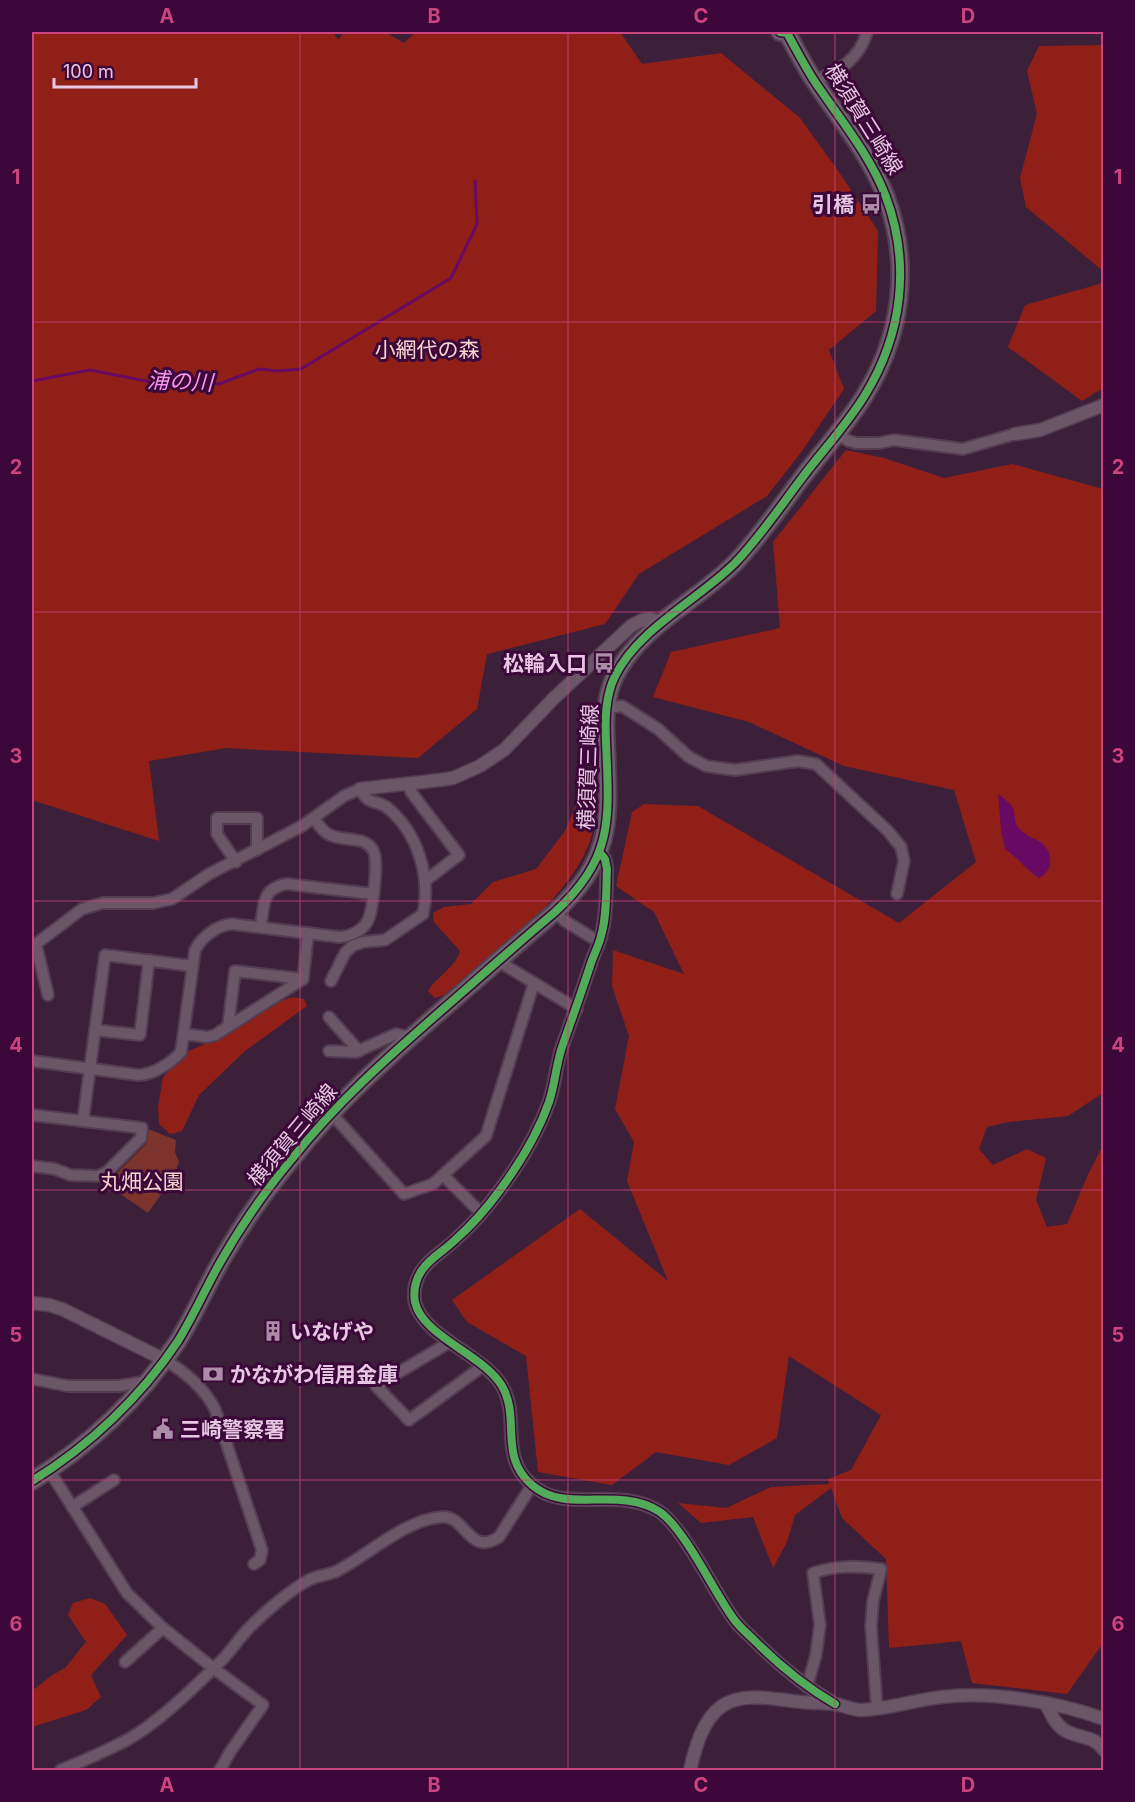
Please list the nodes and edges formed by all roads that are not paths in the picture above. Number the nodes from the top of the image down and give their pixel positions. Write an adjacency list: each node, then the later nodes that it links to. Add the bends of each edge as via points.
1 (785, 32): 3 (main road, 横須賀三崎線)
2 (867, 32): 3 (street, via 848,64)
3 (814, 81): 5 (main road, 横須賀三崎線, via 879,182 891,214 900,258 898,310 890,345 864,397)
4 (1104, 405): 6 (street, via 1040,430)
5 (836, 433): 6 (street, via 856,443 894,440 963,450); 7 (main road, 横須賀三崎線, via 746,550)
6 (1015, 434)
7 (662, 623): 8 (main road, 横須賀三崎線, via 621,667); 9 (street, via 648,618 631,626 493,759 453,778)
8 (606, 708): 13 (main road, 横須賀三崎線, via 609,805); 17 (street, via 622,706 706,766 735,770 798,761 816,764 901,847 904,861)
9 (408, 784): 10 (street); 15 (street, via 459,855)
10 (360, 789): 11 (street); 15 (street, via 366,800 388,807 406,828 417,849)
11 (314, 819): 12 (street); 16 (street, via 333,836 363,842 373,850)
12 (257, 850): 14 (street); 14 (street, via 257,818 217,818 217,834)
13 (600, 853): 18 (main road, 横須賀三崎線, via 579,888); 21 (street, via 607,869)
14 (236, 862): 22 (street, via 166,901 112,902 86,907)
15 (425, 881): 27 (street, via 423,914 385,940 352,946)
16 (373, 894): 19 (street, via 280,885 266,897); 20 (street, via 369,918 358,931 345,937)
17 (897, 894)
18 (555, 912): 21 (street); 24 (main road, 横須賀三崎線)
19 (261, 927): 20 (street); 25 (street, via 218,927 198,945)
20 (308, 933): 26 (street)
21 (599, 942): 30 (street)
22 (34, 946): 29 (street)
23 (149, 960): 25 (street); 33 (street, via 105,955); 33 (street, via 140,1035)
24 (498, 961): 28 (street); 35 (main road, 横須賀三崎線)
25 (192, 966): 34 (street)
26 (303, 979): 32 (street); 32 (street, via 235,971)
27 (331, 981)
28 (534, 983): 30 (street); 44 (street, via 486,1136)
29 (48, 995)
30 (577, 1009): 45 (street, via 538,1128)
31 (329, 1017): 36 (street)
32 (228, 1027): 34 (street, via 207,1037)
33 (95, 1030): 39 (street)
34 (184, 1034): 39 (street, via 176,1057 148,1074)
35 (411, 1037): 36 (street, via 396,1034); 40 (main road, 横須賀三崎線)
36 (359, 1051): 37 (street)
37 (329, 1052)
38 (32, 1062): 39 (street)
39 (90, 1069): 42 (street)
40 (331, 1113): 44 (street, via 404,1194 433,1184); 48 (main road, 横須賀三崎線, via 256,1207)
41 (32, 1115): 42 (street)
42 (83, 1121): 43 (street, via 142,1128 141,1138 98,1176 70,1175)
43 (32, 1166)
44 (443, 1175): 45 (street)
45 (481, 1214): 47 (street, via 430,1261 414,1287 420,1315)
46 (32, 1303): 48 (street, via 62,1309)
47 (450, 1342): 49 (street); 49 (street, via 376,1386 409,1420)
48 (165, 1360): 51 (main road, 横須賀三崎線); 57 (street, via 203,1390 215,1409 262,1550)
49 (483, 1366): 55 (street, via 504,1391 513,1457)
50 (32, 1379): 51 (street, via 68,1386)
51 (148, 1382): 52 (main road, 横須賀三崎線, via 95,1434)
52 (49, 1470): 53 (main road, 横須賀三崎線); 56 (street)
53 (32, 1480)
54 (114, 1480): 56 (street)
55 (532, 1485): 60 (street, via 494,1541 473,1539 455,1520 442,1516 427,1520 311,1579 251,1626); 61 (street, via 544,1494 560,1498 645,1503 663,1515 735,1621)
56 (72, 1506): 58 (street, via 127,1593)
57 (254, 1564)
58 (163, 1628): 59 (street); 60 (street)
59 (126, 1662)
60 (213, 1668): 67 (street, via 177,1703 128,1739); 68 (street, via 263,1705)
61 (807, 1687): 62 (street); 64 (street, via 820,1625 813,1573 829,1567 880,1569 870,1626)
62 (835, 1704): 64 (street, via 857,1710); 69 (street, via 768,1697 722,1706 703,1730)
63 (1046, 1704): 64 (street, via 970,1695); 65 (street); 66 (street, via 1064,1731 1094,1740)
64 (877, 1709)
65 (1104, 1719)
66 (1104, 1750)
67 (61, 1770)
68 (220, 1770)
69 (690, 1770)

